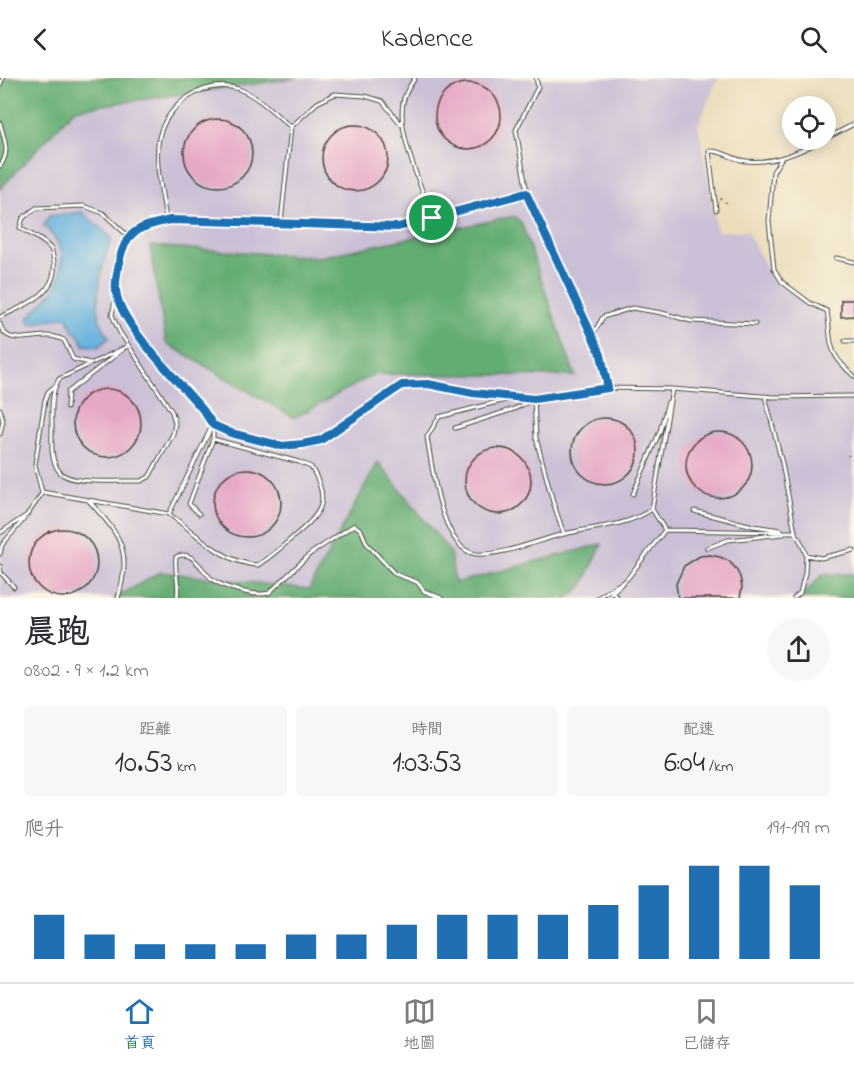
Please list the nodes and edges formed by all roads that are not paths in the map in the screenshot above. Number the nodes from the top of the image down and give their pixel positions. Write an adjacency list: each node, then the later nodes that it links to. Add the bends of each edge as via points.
1 (3, 78): 4 (lane)
2 (415, 78): 6 (lane, via 406,92)
3 (536, 78): 13 (lane, via 538,87 516,130)
4 (0, 86)
5 (0, 123): 12 (lane, via 6,146 6,158)
6 (402, 124): 8 (lane, via 382,101 335,94 317,103); 15 (lane)
7 (854, 124): 9 (lane)
8 (291, 127): 16 (lane, via 260,100 238,88 200,88 182,100 163,125 159,138 157,159); 17 (lane)
9 (836, 133)
10 (800, 150): 11 (lane)
11 (781, 159): 14 (lane, via 744,161 709,151); 29 (lane, via 773,172 769,221 774,269 782,282 827,311 831,349)
12 (0, 166)
13 (526, 193): 15 (lane); 25 (lane)
14 (716, 210)
15 (432, 218): 17 (lane, via 398,227)
16 (166, 221): 17 (lane); 18 (lane)
17 (281, 222)
18 (128, 236): 21 (lane, via 118,265); 22 (lane, via 103,213 84,206 36,208 23,218 20,228 53,252 55,269 41,296)
19 (836, 258): 20 (lane)
20 (854, 262)
21 (117, 295): 30 (lane, via 112,315 119,331 172,412 175,423 149,477 141,481 72,480 60,473 52,453); 39 (lane, via 132,327)
22 (0, 317)
23 (0, 324): 28 (lane, via 1,329 17,339 51,335 64,340 73,359)
24 (755, 324): 25 (lane, via 690,321 632,308 603,317)
25 (592, 336): 31 (lane, via 601,355)
26 (854, 340): 27 (lane)
27 (845, 341)
28 (92, 363): 30 (lane, via 59,379); 37 (lane, via 128,345 68,392)
29 (854, 376)
30 (55, 386): 43 (lane, via 45,400 35,465)
31 (608, 388): 32 (lane); 36 (lane)
32 (672, 389): 33 (lane); 44 (lane, via 660,431); 46 (lane)
33 (765, 396): 34 (lane); 53 (lane)
34 (854, 396)
35 (516, 397): 36 (lane); 39 (lane, via 428,384 402,385 321,440 282,446); 54 (lane, via 439,417 427,437 444,521 455,541 473,554 494,553)
36 (534, 399): 40 (lane); 54 (lane, via 536,438)
37 (67, 408)
38 (0, 409): 41 (lane)
39 (213, 425): 42 (lane); 48 (lane)
40 (455, 428)
41 (0, 434)
42 (213, 439): 48 (lane, via 311,467 323,490 316,517 258,565 248,565 230,559); 49 (lane, via 189,504)
43 (43, 492): 45 (lane); 50 (lane)
44 (633, 494)
45 (88, 500): 48 (lane); 63 (lane, via 121,542 125,560)
46 (652, 509): 51 (lane); 54 (lane, via 628,522)
47 (694, 511): 53 (lane)
48 (169, 514)
49 (199, 514)
50 (27, 515): 52 (lane); 57 (lane)
51 (665, 530): 53 (lane); 60 (lane)
52 (0, 532)
53 (795, 532): 55 (lane, via 728,540); 58 (lane)
54 (564, 534)
55 (707, 548)
56 (854, 550): 58 (lane, via 821,558)
57 (0, 554)
58 (806, 555): 69 (lane, via 800,593)
59 (0, 566): 61 (lane, via 1,573)
60 (627, 579): 62 (lane); 66 (lane)
61 (14, 587)
62 (612, 592): 67 (lane); 68 (lane)
63 (118, 598)
64 (177, 598): 65 (lane, via 174,568 176,557 182,554 189,555 214,581 260,596 269,593 310,554 354,525 395,574 417,582 424,591)
65 (441, 598)
66 (597, 598)
67 (606, 598)
68 (618, 598)
69 (794, 598)

